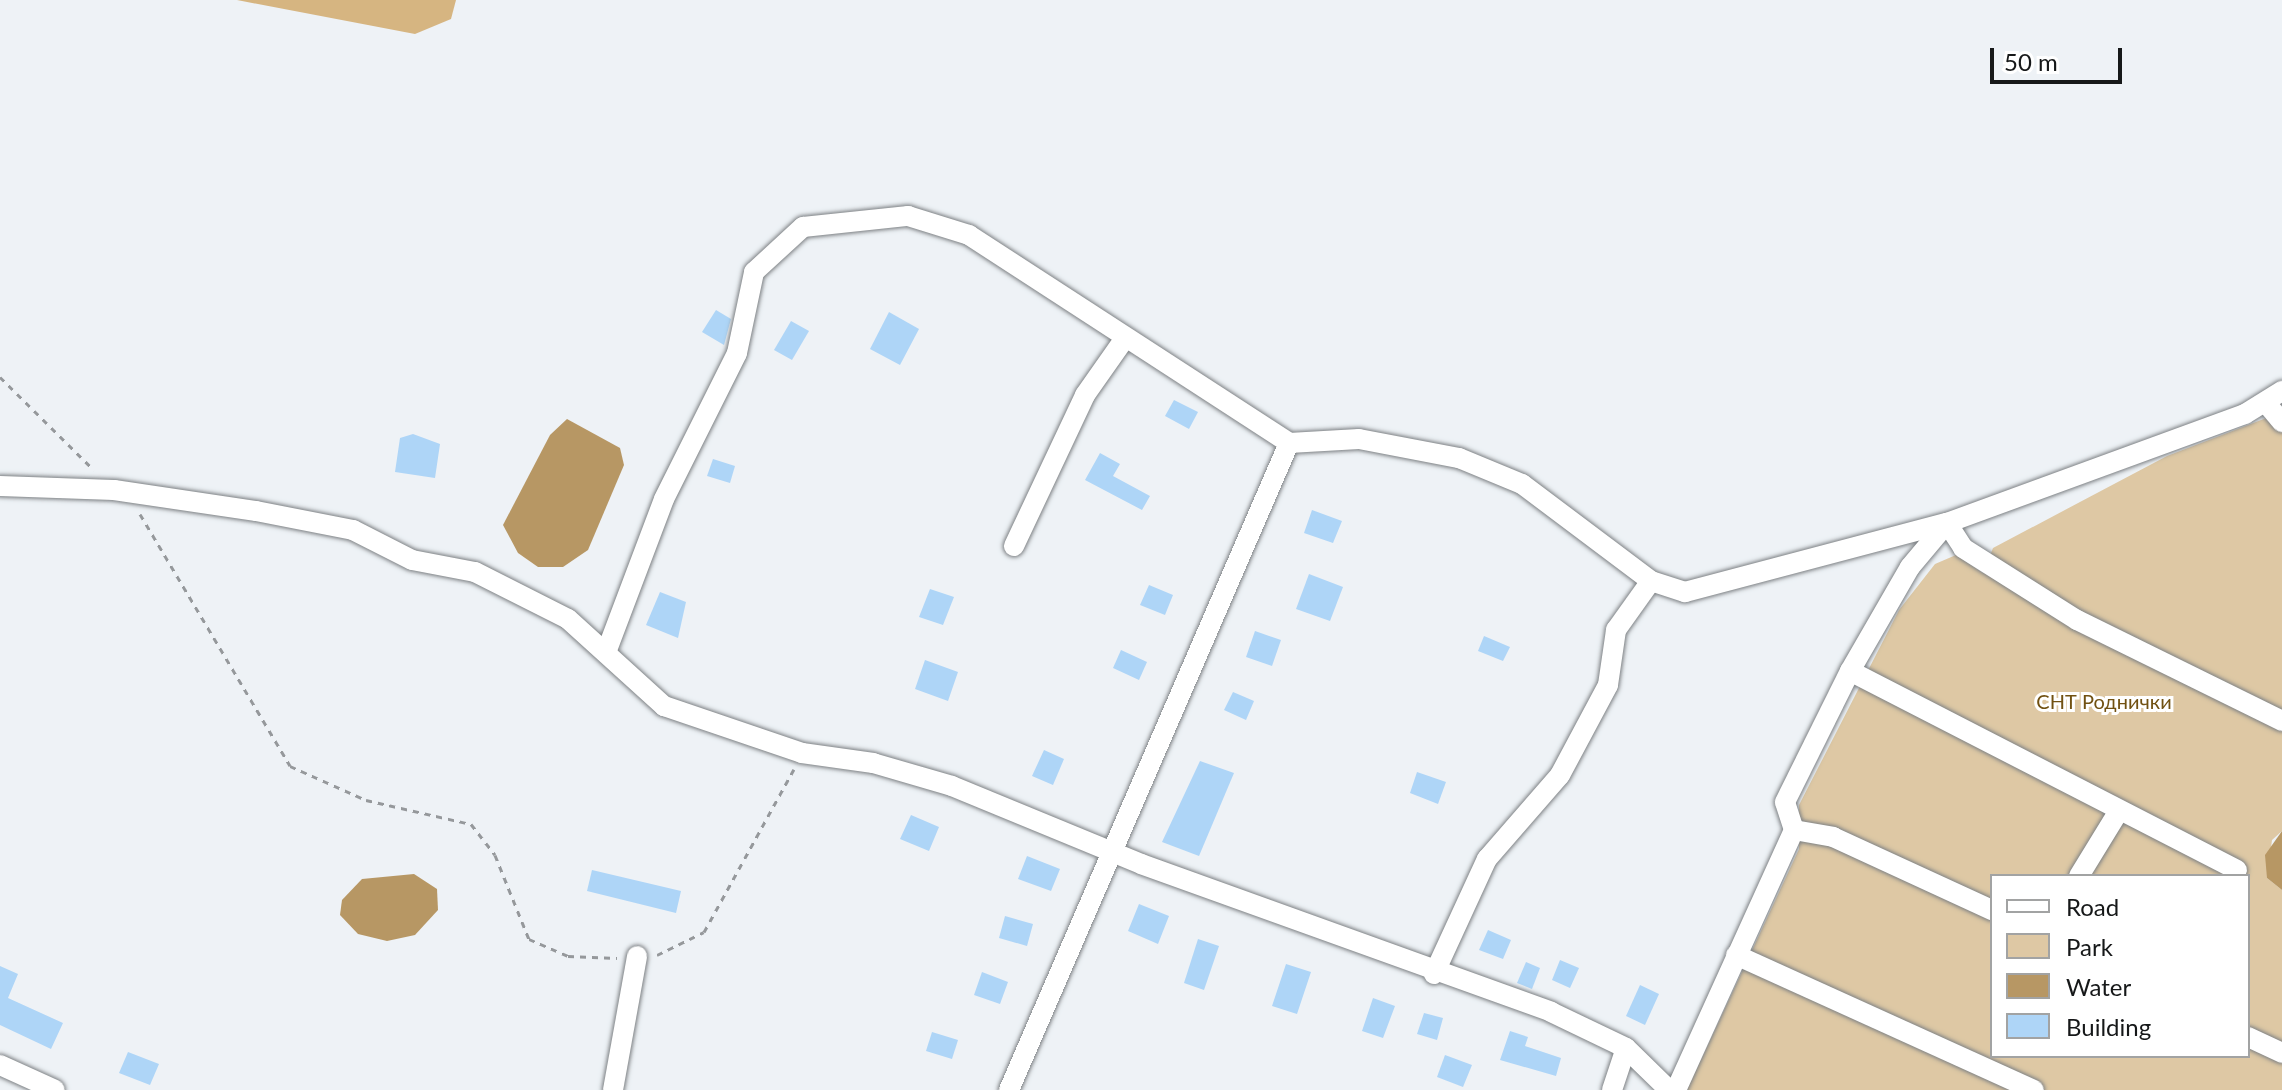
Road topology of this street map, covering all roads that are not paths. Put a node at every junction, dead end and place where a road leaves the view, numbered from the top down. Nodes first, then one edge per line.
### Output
1 (1125, 338) junction
2 (2277, 401) edge
3 (2282, 422) edge
4 (1289, 443) junction
5 (0, 486) edge
6 (1947, 523) junction
7 (1014, 546) dead end
8 (1651, 581) junction
9 (607, 650) junction
10 (1850, 671) junction
11 (2282, 721) edge
12 (2117, 814) junction
13 (1794, 830) junction
14 (1112, 851) junction
15 (2237, 870) dead end
16 (2080, 874) edge
17 (1990, 909) edge
18 (1736, 955) junction
19 (637, 956) road end
20 (1434, 974) junction
21 (2250, 1038) edge
22 (1626, 1048) junction
23 (2282, 1053) edge
24 (0, 1065) edge
25 (55, 1090) edge
26 (613, 1090) edge
27 (1009, 1090) edge
28 (1612, 1090) edge
29 (1669, 1090) edge
30 (1676, 1090) edge
31 (2034, 1090) edge

1 - 4 street
1 - 7 street
1 - 9 street
2 - 3 street
2 - 6 street
4 - 8 street
4 - 14 street
5 - 9 street
6 - 8 street
6 - 10 street
6 - 11 street
8 - 20 street
9 - 14 street
10 - 12 street
10 - 13 street
12 - 15 street
12 - 16 street
13 - 17 street
13 - 18 street
14 - 20 street
14 - 27 street
18 - 30 street
18 - 31 street
19 - 26 street
20 - 22 street
21 - 23 street
22 - 28 street
22 - 29 street
24 - 25 street

